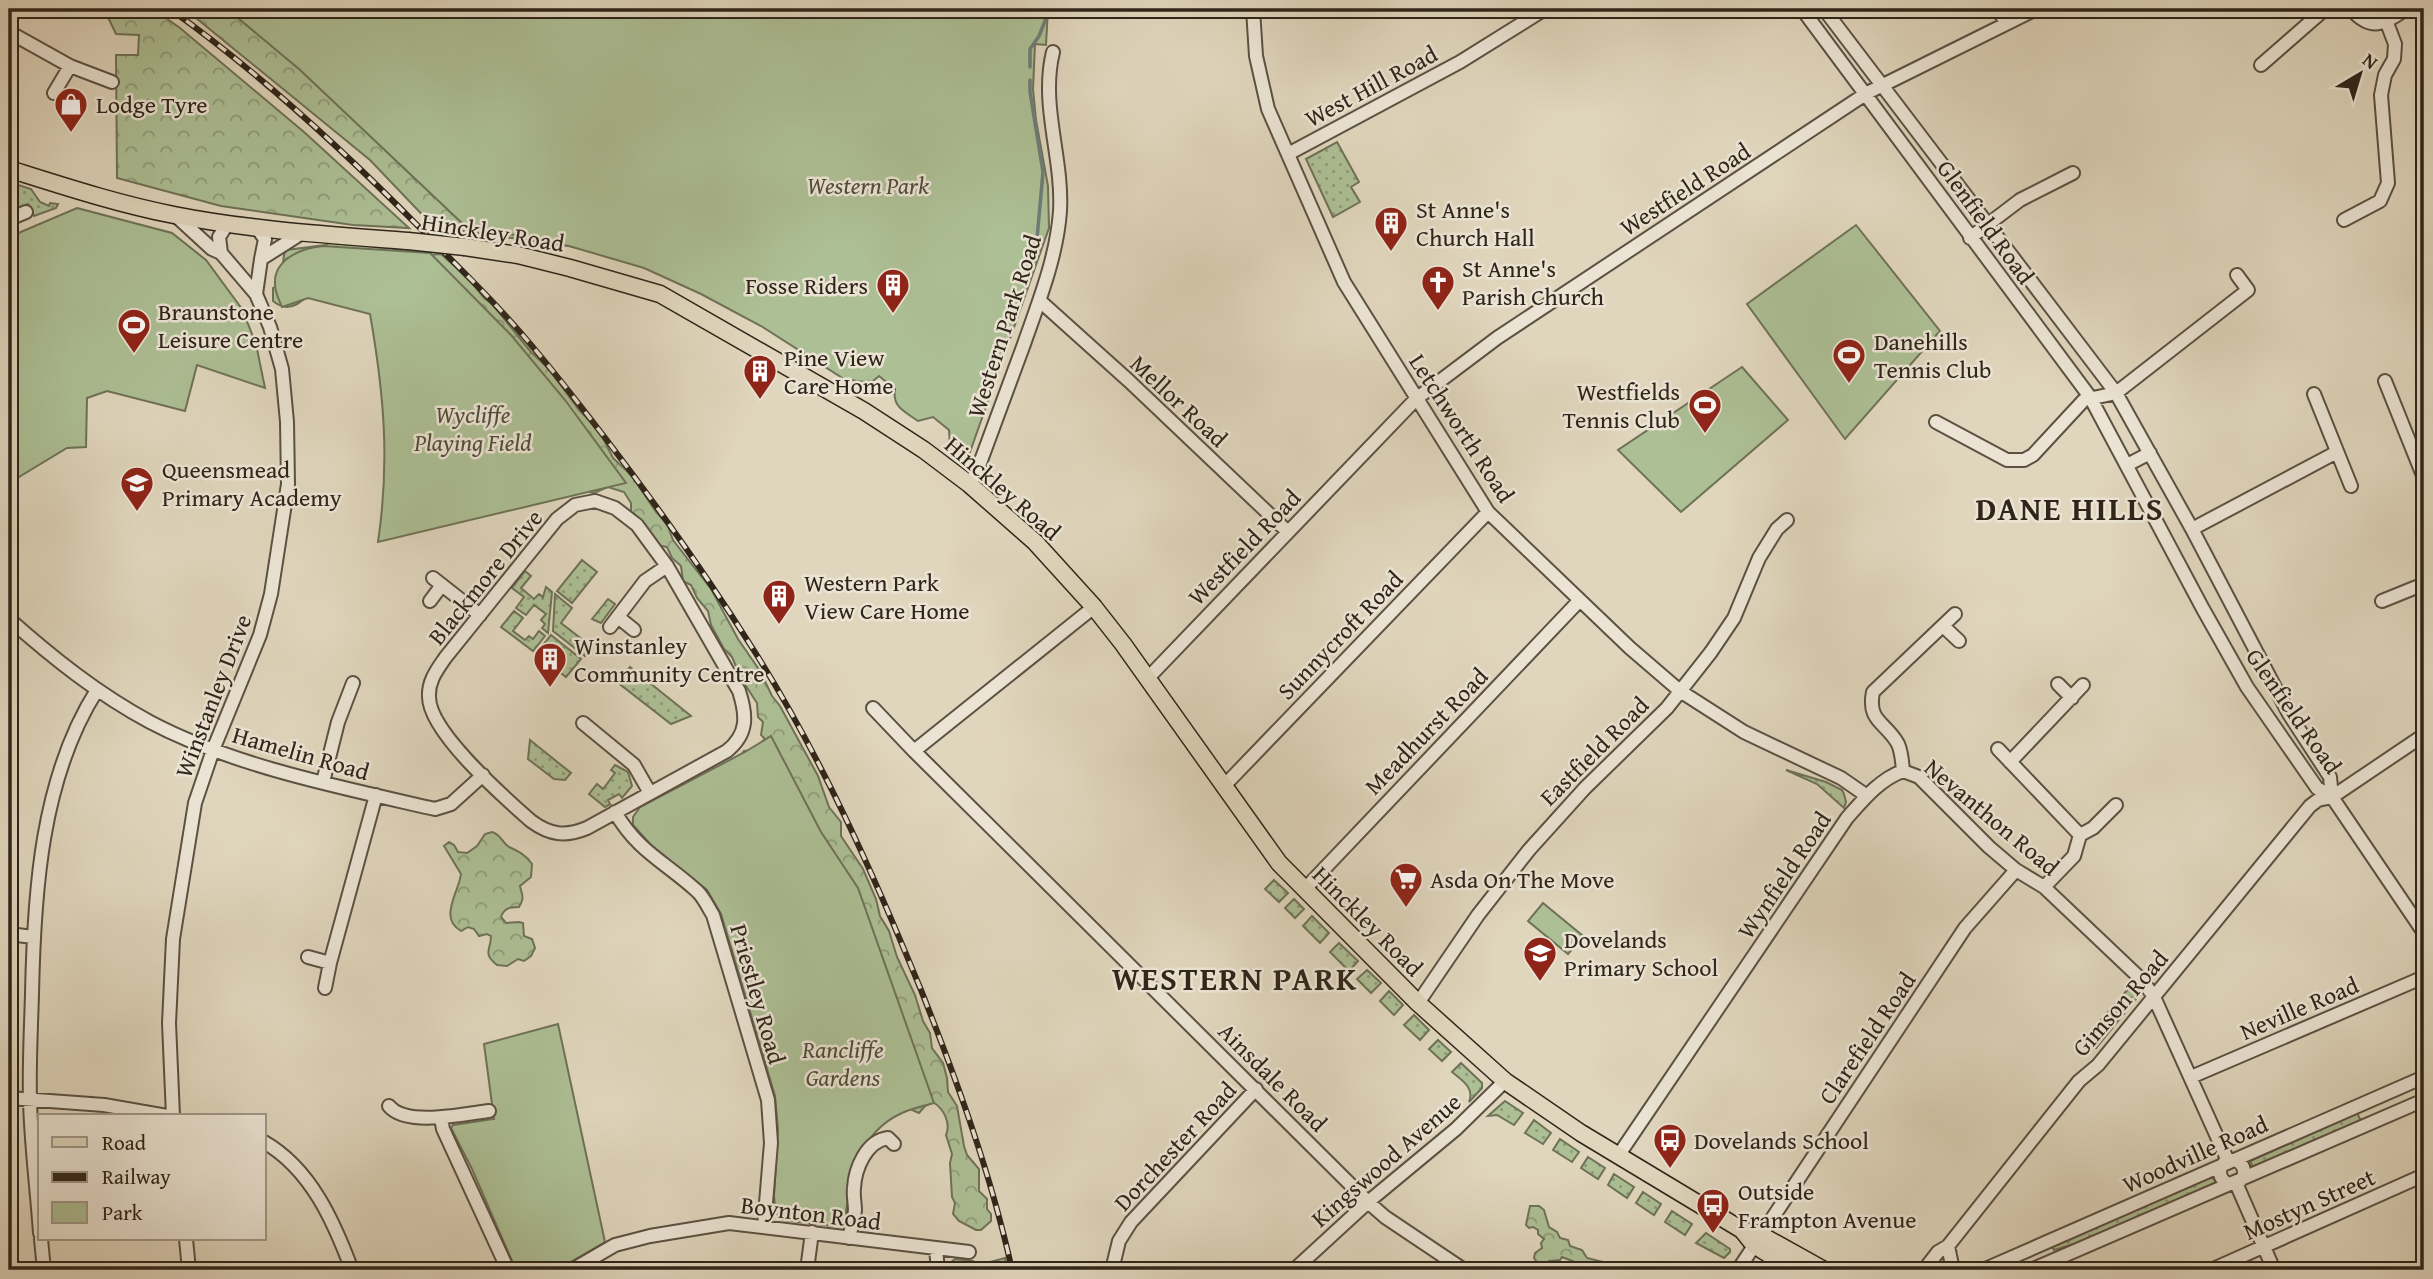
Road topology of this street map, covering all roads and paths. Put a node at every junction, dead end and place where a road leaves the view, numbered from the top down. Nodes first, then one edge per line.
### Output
1 (1253, 9) edge
2 (1802, 9) edge
3 (1824, 9) edge
4 (1997, 9) edge
5 (2036, 9) edge
6 (2325, 9) edge
7 (2351, 9) edge
8 (2406, 9) edge
9 (1541, 10) edge
10 (2006, 22) junction
11 (2386, 23) junction
12 (9, 32) edge
13 (1053, 52) dead end
14 (2261, 65) dead end
15 (70, 66) junction
16 (112, 82) dead end
17 (1882, 86) junction
18 (54, 93) dead end
19 (1867, 93) junction
20 (1288, 154) junction
21 (9, 169) edge
22 (2073, 173) dead end
23 (26, 212) dead end
24 (175, 215) junction
25 (9, 219) edge
26 (2344, 220) dead end
27 (228, 223) junction
28 (1988, 223) junction
29 (256, 227) junction
30 (302, 233) junction
31 (1970, 237) junction
32 (221, 253) junction
33 (261, 259) junction
34 (2236, 275) dead end
35 (256, 294) junction
36 (1040, 301) junction
37 (2385, 381) dead end
38 (2116, 393) junction
39 (2314, 394) dead end
40 (2090, 397) junction
41 (1416, 399) junction
42 (1936, 422) dead end
43 (2337, 452) junction
44 (2150, 453) junction
45 (2127, 465) junction
46 (2424, 478) edge
47 (969, 484) junction
48 (2350, 486) dead end
49 (1488, 512) junction
50 (1787, 520) dead end
51 (2192, 529) junction
52 (1288, 532) junction
53 (667, 566) junction
54 (2424, 584) edge
55 (2226, 598) junction
56 (430, 601) dead end
57 (1579, 601) junction
58 (2382, 601) dead end
59 (1094, 607) junction
60 (2203, 609) junction
61 (1955, 614) dead end
62 (480, 615) junction
63 (9, 619) edge
64 (1943, 626) junction
65 (634, 630) dead end
66 (1959, 641) dead end
67 (1147, 678) junction
68 (353, 683) dead end
69 (2058, 684) dead end
70 (2083, 685) dead end
71 (97, 691) junction
72 (1680, 691) junction
73 (2072, 698) junction
74 (873, 708) dead end
75 (583, 723) dead end
76 (2424, 735) edge
77 (1998, 749) dead end
78 (214, 750) junction
79 (914, 751) junction
80 (2010, 762) junction
81 (1903, 771) junction
82 (483, 775) junction
83 (323, 782) junction
84 (1223, 787) junction
85 (650, 793) junction
86 (376, 795) junction
87 (1867, 796) junction
88 (2332, 797) junction
89 (2108, 807) dead end
90 (615, 812) junction
91 (2080, 835) junction
92 (2016, 870) junction
93 (2044, 887) junction
94 (1304, 890) junction
95 (2424, 933) edge
96 (9, 934) edge
97 (33, 937) junction
98 (308, 957) dead end
99 (330, 964) junction
100 (2424, 977) edge
101 (325, 988) dead end
102 (2154, 997) junction
103 (1418, 1003) junction
104 (2191, 1077) junction
105 (2424, 1077) edge
106 (1505, 1081) junction
107 (1255, 1089) junction
108 (9, 1098) edge
109 (2424, 1100) edge
110 (30, 1101) junction
111 (2363, 1103) junction
112 (389, 1106) dead end
113 (489, 1111) dead end
114 (156, 1114) edge
115 (173, 1114) edge
116 (441, 1118) junction
117 (2371, 1124) junction
118 (891, 1136) dead end
119 (266, 1144) edge
120 (1618, 1156) junction
121 (2228, 1161) junction
122 (2424, 1175) edge
123 (2236, 1184) junction
124 (1368, 1202) junction
125 (38, 1207) edge
126 (764, 1227) junction
127 (812, 1232) junction
128 (849, 1238) junction
129 (41, 1240) edge
130 (186, 1240) edge
131 (1758, 1240) junction
132 (1948, 1246) junction
133 (2263, 1248) junction
134 (936, 1250) junction
135 (969, 1252) dead end
136 (44, 1270) edge
137 (190, 1270) edge
138 (352, 1270) edge
139 (508, 1270) edge
140 (572, 1270) edge
141 (807, 1270) edge
142 (938, 1270) edge
143 (1112, 1270) edge
144 (1294, 1270) edge
145 (1464, 1270) edge
146 (1738, 1270) edge
147 (1794, 1270) edge
148 (1824, 1270) edge
149 (1924, 1270) edge
150 (1953, 1270) edge
151 (1983, 1270) edge
152 (2031, 1270) edge
153 (2211, 1270) edge
154 (2274, 1270) edge

1 - 20 street, Letchworth Road
2 - 19 street, Glenfield Road
3 - 17 street, Glenfield Road
4 - 10 street
5 - 10 street, Westfield Road
6 - 14 street
7 - 11 street
8 - 11 street
9 - 20 street, West Hill Road
10 - 17 street, Westfield Road
11 - 26 street
12 - 15 street
13 - 36 street, Western Park Road
15 - 16 street
15 - 18 street
17 - 19 street, Westfield Road
17 - 28 street, Glenfield Road
19 - 31 street, Glenfield Road
19 - 41 street, Westfield Road
20 - 41 street, Letchworth Road
21 - 24 main road, Hinckley Road
22 - 28 street
23 - 25 street
24 - 27 main road, Hinckley Road
24 - 32 street, Winstanley Drive
27 - 29 main road, Hinckley Road
27 - 32 street
28 - 31 street
28 - 38 street, Glenfield Road
29 - 30 main road, Hinckley Road
29 - 33 street
30 - 33 street
30 - 47 main road, Hinckley Road, bridge
31 - 40 street, Glenfield Road
32 - 35 street, Winstanley Drive
33 - 35 street
34 - 38 street
35 - 78 street, Winstanley Drive
36 - 47 street, Western Park Road
36 - 52 street, Mellor Road
37 - 46 street
38 - 40 street
38 - 44 street, Glenfield Road
39 - 43 street
40 - 42 street
40 - 45 street, Glenfield Road
41 - 49 street, Letchworth Road
41 - 52 street, Westfield Road
43 - 48 street
43 - 51 street
44 - 45 street
44 - 51 street, Glenfield Road
45 - 60 street, Glenfield Road
47 - 59 main road, Hinckley Road
49 - 57 street, Letchworth Road
49 - 84 street, Sunnycroft Road
50 - 72 street, Eastfield Road
51 - 55 street, Glenfield Road
52 - 67 street, Westfield Road
53 - 62 street, Blackmore Drive
53 - 65 street
53 - 85 street, Blackmore Drive
54 - 58 street
55 - 60 street
55 - 88 street, Glenfield Road
56 - 62 street
57 - 72 street, Letchworth Road
57 - 94 street, Meadhurst Road
59 - 67 main road, Hinckley Road
59 - 79 street
60 - 88 street, Glenfield Road
61 - 64 street, Nevanthon Road
62 - 82 street, Blackmore Drive
63 - 71 street, Hamelin Road
64 - 66 street
64 - 81 street, Nevanthon Road
67 - 84 main road, Hinckley Road
68 - 83 street
69 - 73 street
70 - 73 street
71 - 78 street, Hamelin Road
71 - 97 street
72 - 87 street, Letchworth Road
72 - 103 street, Eastfield Road
73 - 80 street
74 - 79 street, Ainsdale Road
75 - 85 street
76 - 88 street, Gimson Road
77 - 80 street
78 - 83 street, Hamelin Road
78 - 115 street, Winstanley Drive
79 - 107 street, Ainsdale Road
80 - 91 street
81 - 87 street, Wynfield Road
81 - 92 street, Nevanthon Road
82 - 86 street, Hamelin Road
82 - 90 street, Blackmore Drive
83 - 86 street, Hamelin Road
84 - 94 main road, Hinckley Road
85 - 90 street, Blackmore Drive
86 - 99 street
87 - 120 street, Wynfield Road
88 - 95 street, Glenfield Road
88 - 102 street, Gimson Road
89 - 91 street
90 - 126 street, Priestley Road
91 - 93 street
92 - 93 street, Nevanthon Road
92 - 131 street, Clarefield Road
93 - 102 street, Nevanthon Road
94 - 103 main road, Hinckley Road
96 - 97 street
97 - 110 street
98 - 99 street
99 - 101 street
100 - 104 street, Neville Road
102 - 104 street, Nevanthon Road
102 - 132 street, Gimson Road
103 - 106 main road, Hinckley Road
104 - 121 street, Nevanthon Road
105 - 111 street, Woodville Road
106 - 120 main road, Hinckley Road
106 - 124 street, Kingswood Avenue
107 - 124 street, Ainsdale Road
107 - 143 street, Dorchester Road
108 - 110 street
109 - 117 street, Woodville Road
110 - 114 street
110 - 125 street
111 - 117 street
111 - 121 street, Woodville Road
112 - 116 street
113 - 116 street
116 - 139 street
117 - 123 street, Woodville Road
118 - 128 street
119 - 138 street
120 - 131 main road, Hinckley Road
121 - 123 street, Nevanthon Road
121 - 151 street, Woodville Road
122 - 133 street, Mostyn Street
123 - 133 street
123 - 152 street, Woodville Road
124 - 144 street, Kingswood Avenue
124 - 145 street, Ainsdale Road
126 - 127 street, Boynton Road
126 - 140 street, Boynton Road
127 - 128 street, Boynton Road
127 - 141 street
128 - 134 street, Boynton Road
129 - 136 street
130 - 137 street
131 - 146 street, Clarefield Road
131 - 147 main road, Hinckley Road
131 - 148 main road, Hinckley Road
132 - 149 street, Gimson Road
132 - 150 street
133 - 153 street, Mostyn Street
133 - 154 street
134 - 135 street, Boynton Road
134 - 142 street

